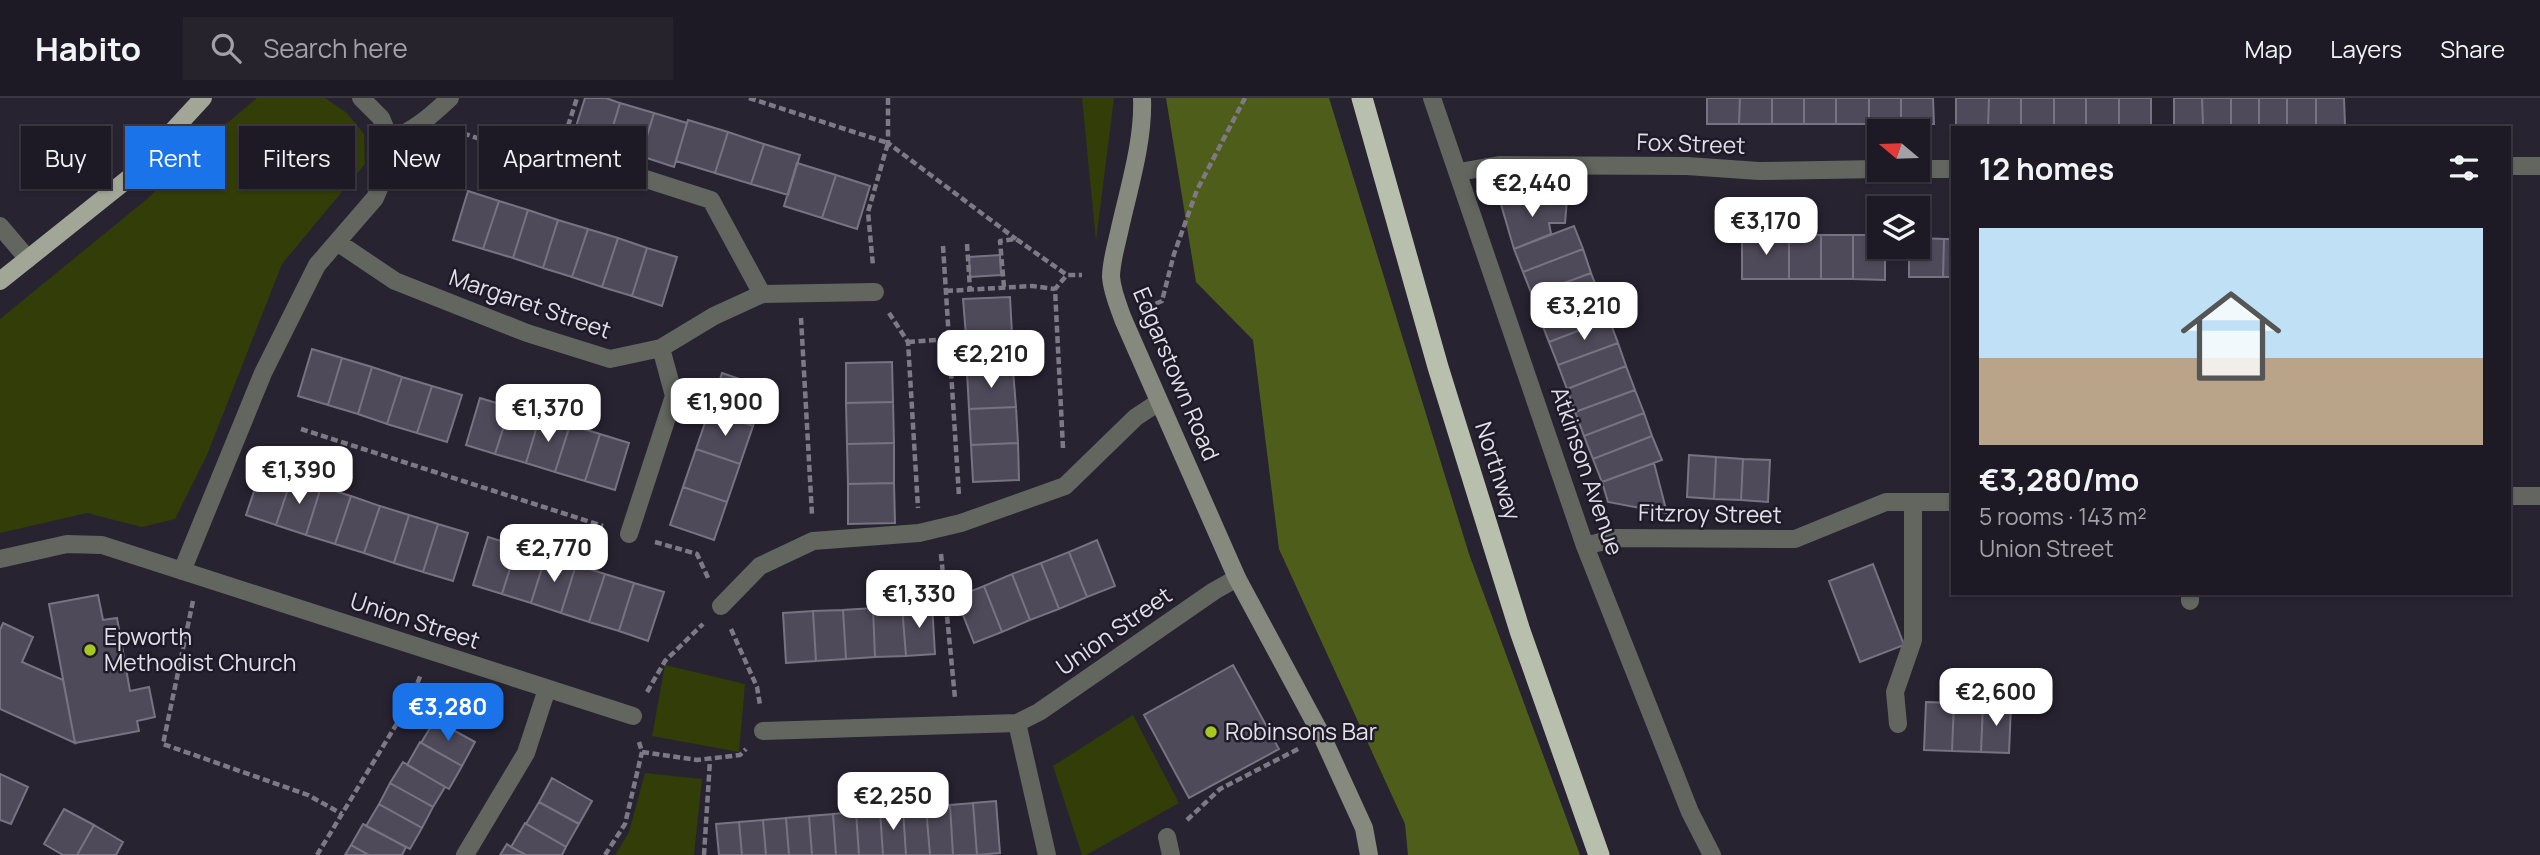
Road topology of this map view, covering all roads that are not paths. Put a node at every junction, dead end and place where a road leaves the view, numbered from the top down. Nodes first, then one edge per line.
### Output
1 (203, 98) edge
2 (361, 98) edge
3 (450, 98) edge
4 (1142, 98) edge
5 (1362, 98) edge
6 (1432, 98) edge
7 (384, 126) edge
8 (418, 126) edge
9 (2511, 166) edge
10 (2540, 166) edge
11 (1867, 169) edge
12 (1930, 169) edge
13 (1951, 169) edge
14 (1459, 172) junction
15 (646, 179) edge
16 (379, 189) edge
17 (0, 226) edge
18 (337, 242) junction
19 (28, 259) junction
20 (0, 281) edge
21 (876, 292) road end
22 (762, 294) junction
23 (661, 348) junction
24 (1159, 402) junction
25 (2511, 496) edge
26 (2540, 496) edge
27 (1913, 502) junction
28 (1951, 502) edge
29 (629, 534) road end
30 (1585, 545) junction
31 (0, 559) edge
32 (190, 574) junction
33 (1237, 578) junction
34 (721, 606) road end
35 (547, 689) junction
36 (633, 716) road end
37 (1017, 723) junction
38 (1898, 724) dead end
39 (763, 731) road end
40 (466, 855) edge
41 (1047, 855) edge
42 (1369, 855) edge
43 (1599, 855) edge
44 (1712, 855) edge

1 - 19 main road
2 - 7 street
3 - 8 street
4 - 24 main road, Edgarstown Road
5 - 43 highway, Northway
6 - 14 street, Atkinson Avenue
9 - 10 street
11 - 14 street, Fox Street
12 - 13 street
14 - 30 street, Atkinson Avenue
15 - 22 street
16 - 18 street
17 - 19 street
18 - 23 street, Margaret Street
18 - 32 street
19 - 20 main road
21 - 22 street, Margaret Street
22 - 23 street, Margaret Street
23 - 29 street
24 - 33 main road, Edgarstown Road
24 - 34 street
25 - 26 street
27 - 28 street, Fitzroy Street
27 - 30 street, Fitzroy Street
27 - 38 street
30 - 44 street, Atkinson Avenue
31 - 32 street, Union Street
32 - 35 street, Union Street
33 - 37 street, Union Street
33 - 42 main road, Edgarstown Road
35 - 36 street, Union Street
35 - 40 street
37 - 39 street, Union Street
37 - 41 street

